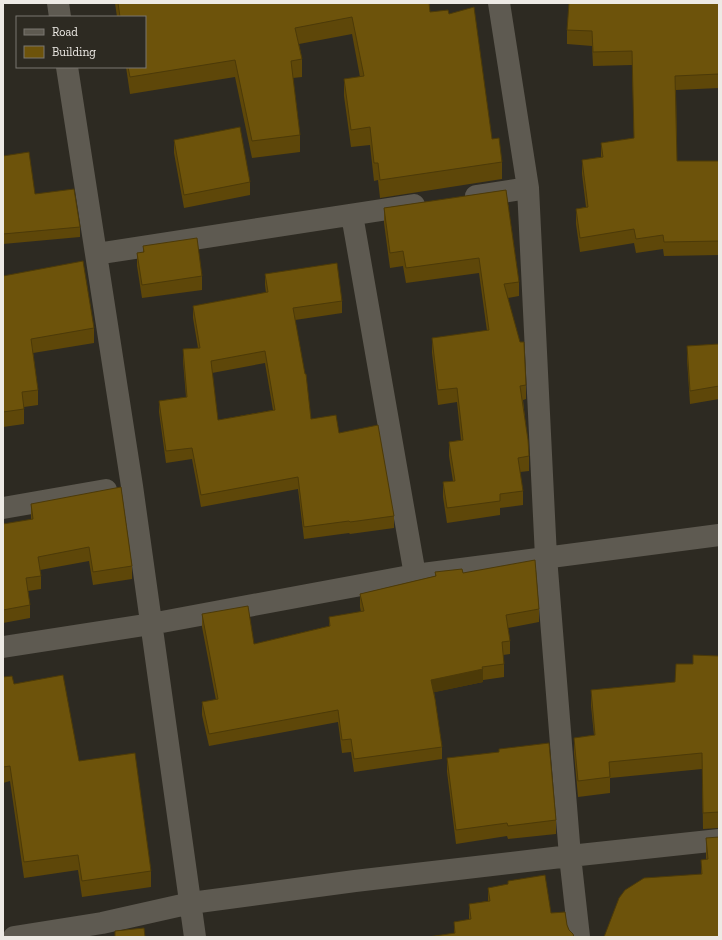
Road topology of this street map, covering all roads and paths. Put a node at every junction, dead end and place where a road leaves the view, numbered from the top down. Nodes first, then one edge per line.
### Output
1 (58, 3) edge
2 (499, 3) edge
3 (60, 16) edge
4 (67, 68) edge
5 (528, 188) junction
6 (459, 198) edge
7 (436, 202) edge
8 (352, 215) junction
9 (96, 254) junction
10 (132, 486) junction
11 (3, 508) edge
12 (719, 535) edge
13 (546, 557) junction
14 (415, 575) junction
15 (151, 624) junction
16 (3, 647) edge
17 (719, 840) edge
18 (570, 856) junction
19 (191, 904) junction
20 (14, 937) edge
21 (195, 937) edge
22 (579, 937) edge

1 - 3 street
2 - 5 street
4 - 9 street
5 - 6 street
5 - 13 street
7 - 8 street
8 - 9 street
8 - 14 street
9 - 10 street
10 - 11 street
10 - 15 street
12 - 13 street
13 - 14 street
13 - 18 street
14 - 15 street
15 - 16 street
15 - 19 street
17 - 18 street
18 - 19 street
18 - 22 street
19 - 20 street
19 - 21 street

